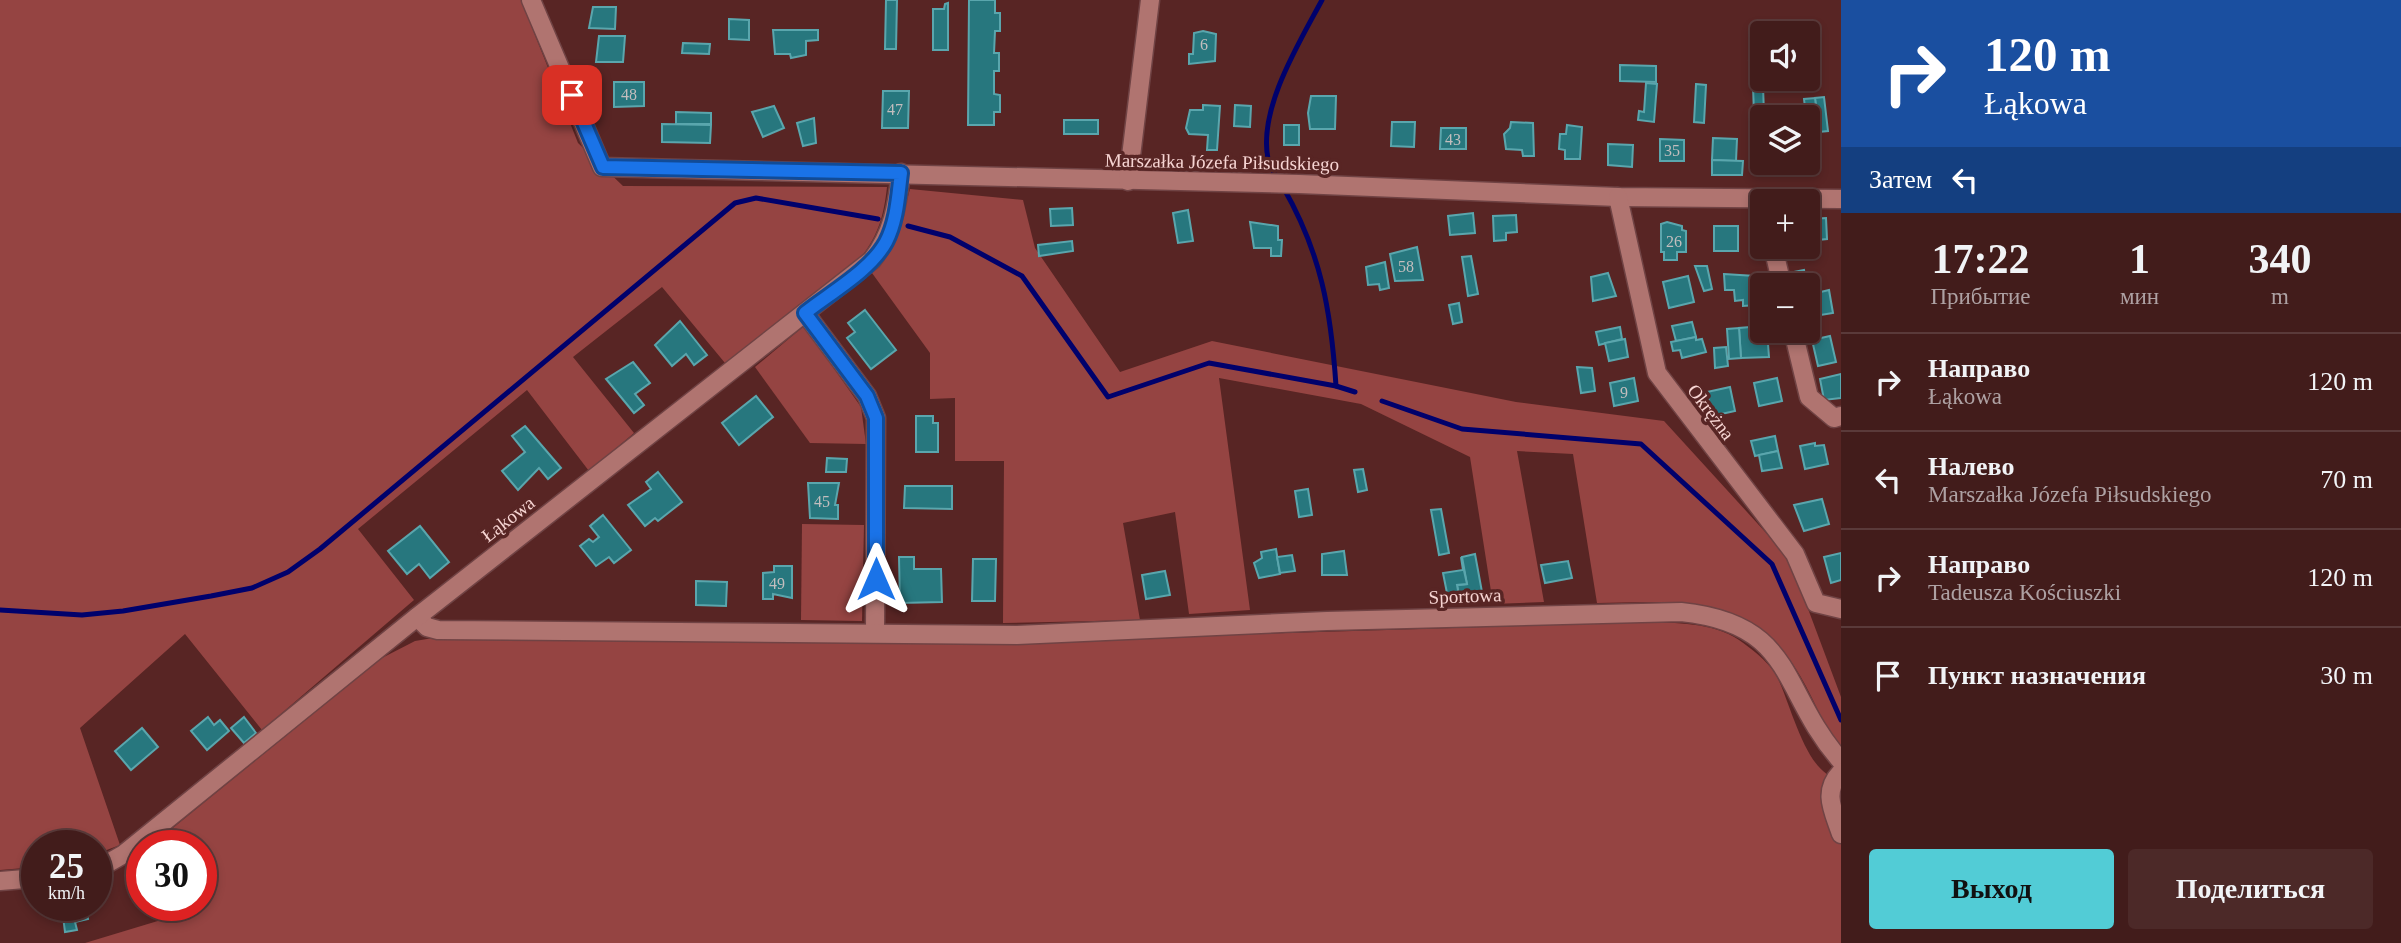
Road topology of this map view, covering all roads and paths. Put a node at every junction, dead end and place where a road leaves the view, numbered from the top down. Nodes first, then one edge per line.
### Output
1 (531, 0) edge
2 (1150, 0) edge
3 (901, 173) junction
4 (1128, 181) junction
5 (1618, 197) junction
6 (1750, 199) edge
7 (1820, 199) edge
8 (1841, 199) edge
9 (805, 313) junction
10 (1796, 343) edge
11 (1841, 416) edge
12 (1841, 609) edge
13 (417, 617) junction
14 (875, 634) junction
15 (1841, 761) edge
16 (1841, 772) edge
17 (1841, 834) edge
18 (112, 861) edge
19 (21, 879) edge
20 (0, 881) edge

1 - 3 street, Marszałka Józefa Piłsudskiego
2 - 4 street
3 - 4 street, Marszałka Józefa Piłsudskiego
3 - 9 street, Łąkowa
4 - 5 street, Marszałka Józefa Piłsudskiego
5 - 6 street, Marszałka Józefa Piłsudskiego
5 - 12 street, Okrężna
7 - 8 street, Marszałka Józefa Piłsudskiego
9 - 13 street, Łąkowa
9 - 14 street
10 - 11 street
13 - 14 street, Sportowa
13 - 18 street, Łąkowa
14 - 15 street, Sportowa
16 - 17 street
19 - 20 street

